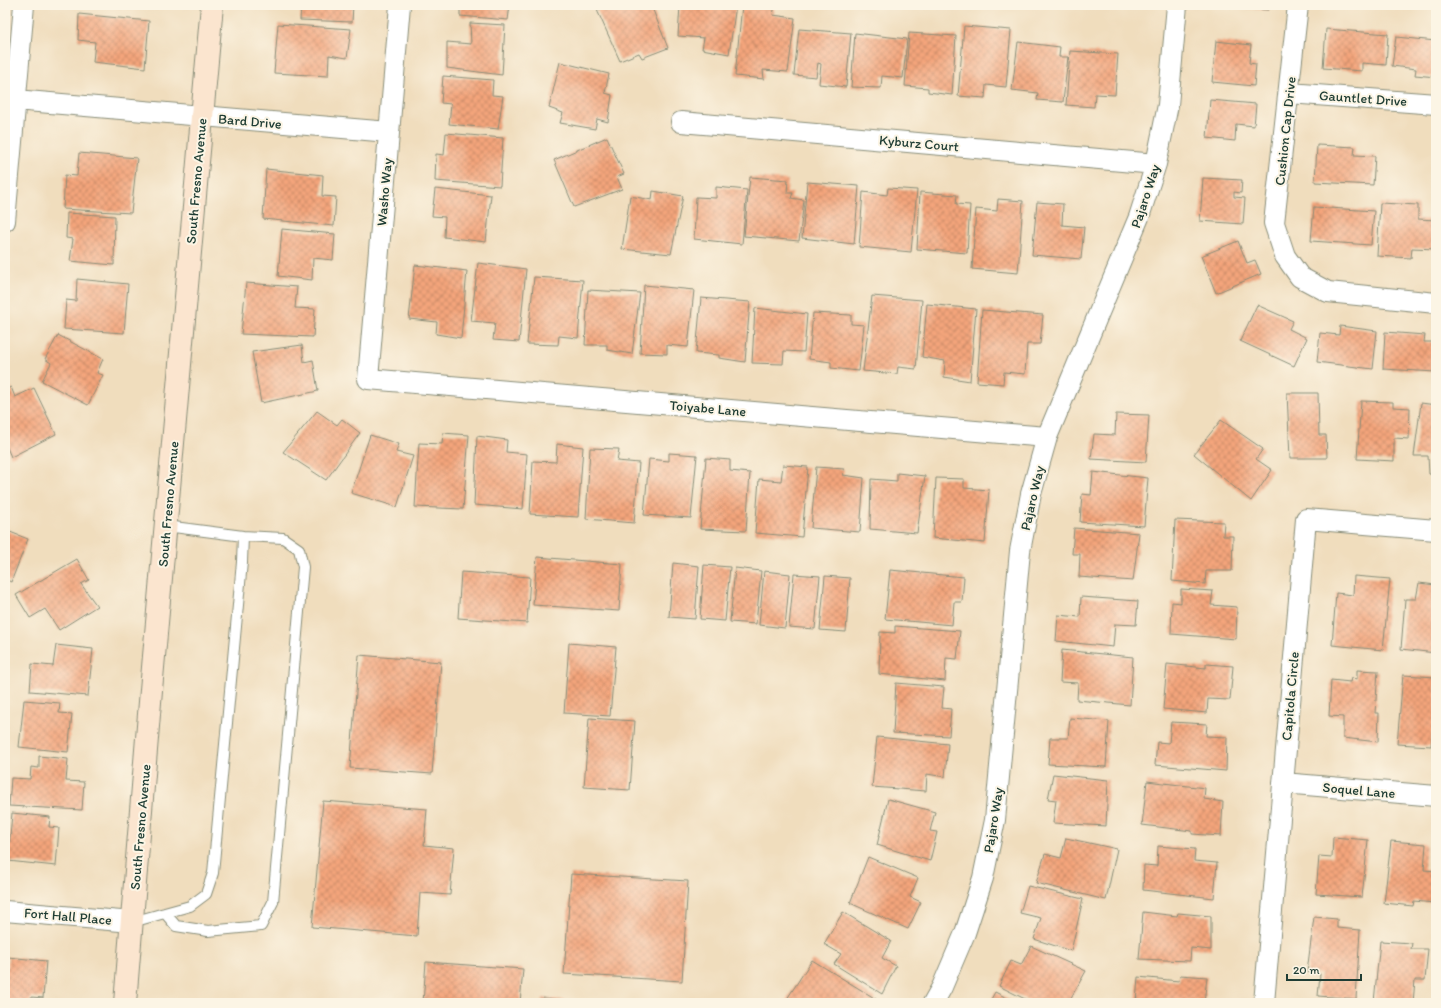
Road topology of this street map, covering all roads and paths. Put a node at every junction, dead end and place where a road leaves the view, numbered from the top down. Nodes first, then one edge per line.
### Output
1 (24, 5) edge
2 (212, 5) edge
3 (400, 5) edge
4 (1177, 5) edge
5 (1298, 5) edge
6 (1289, 93) junction
7 (15, 100) junction
8 (1436, 104) edge
9 (202, 116) junction
10 (681, 122) dead end
11 (390, 132) junction
12 (1156, 164) junction
13 (5, 221) edge
14 (1436, 304) edge
15 (368, 379) joint
16 (1047, 437) junction
17 (166, 526) junction
18 (1436, 530) edge
19 (243, 536) junction
20 (1283, 783) junction
21 (1436, 796) edge
22 (5, 911) edge
23 (165, 913) junction
24 (132, 922) junction
25 (125, 1003) edge
26 (933, 1003) edge
27 (1264, 1003) edge

1 - 7 street
2 - 9 street, South Fresno Avenue
3 - 11 street, Washo Way
4 - 12 street, Pajaro Way
5 - 6 street, Cushion Cap Drive
6 - 8 street, Gauntlet Drive
6 - 14 street, Cushion Cap Drive
7 - 9 street, Bard Drive
7 - 13 street
9 - 11 street, Bard Drive
9 - 17 street, South Fresno Avenue
10 - 12 street, Kyburz Court
11 - 15 street, Washo Way
12 - 16 street, Pajaro Way
15 - 16 street, Toiyabe Lane
16 - 26 street, Pajaro Way
17 - 19 lane
17 - 24 street, South Fresno Avenue
18 - 20 street, Capitola Circle
19 - 23 lane
19 - 23 lane
20 - 21 street, Soquel Lane
20 - 27 street, Capitola Circle
22 - 24 street, Fort Hall Place
23 - 24 lane
24 - 25 street, South Fresno Avenue

